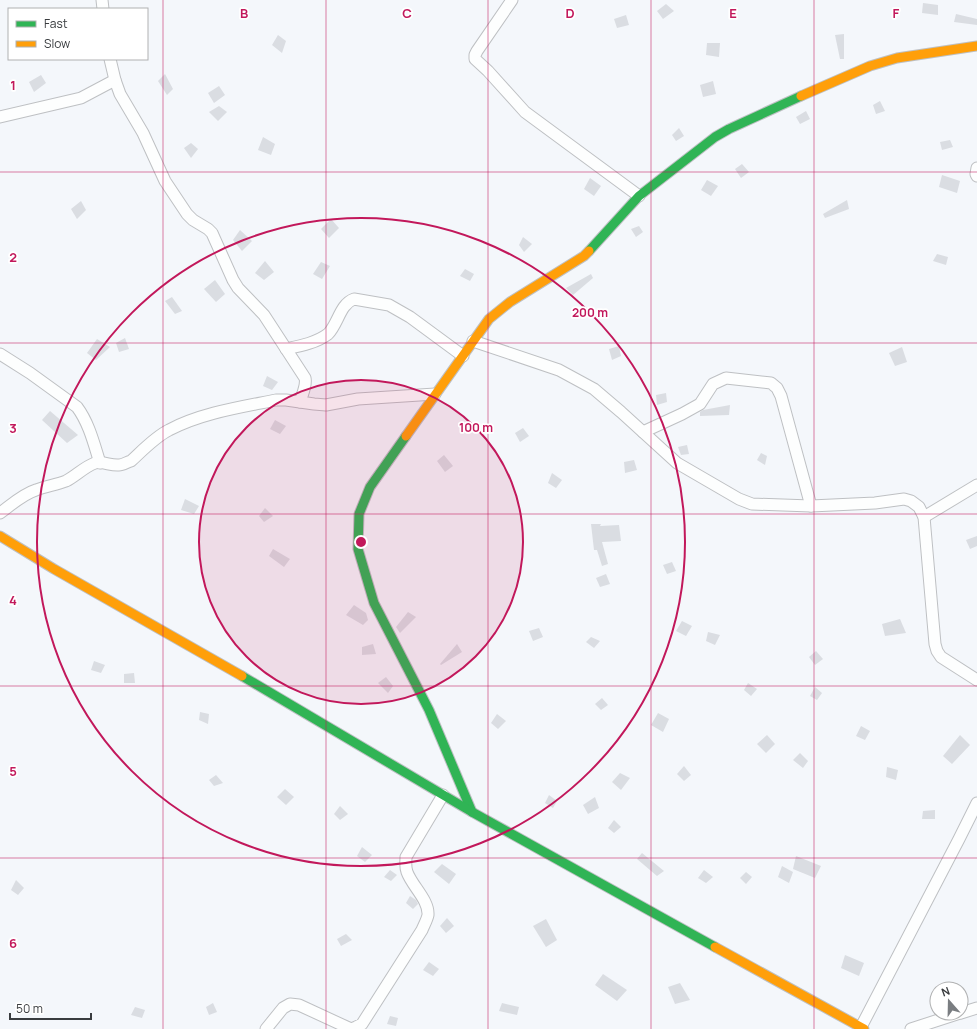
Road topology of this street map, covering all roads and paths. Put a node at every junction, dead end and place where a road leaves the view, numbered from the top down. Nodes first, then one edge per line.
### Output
1 (512, 0) edge
2 (977, 46) edge
3 (110, 60) edge
4 (115, 80) junction
5 (0, 117) edge
6 (977, 168) edge
7 (977, 176) edge
8 (639, 196) junction
9 (473, 341) junction
10 (286, 349) junction
11 (0, 354) edge
12 (463, 356) junction
13 (435, 394) junction
14 (300, 402) junction
15 (643, 432) junction
16 (100, 462) junction
17 (977, 485) edge
18 (810, 506) junction
19 (0, 513) edge
20 (924, 517) junction
21 (0, 536) edge
22 (977, 680) edge
23 (444, 795) junction
24 (977, 803) edge
25 (472, 812) junction
26 (936, 1021) edge
27 (863, 1028) edge
28 (266, 1029) edge
29 (911, 1029) edge

1 - 8 street
2 - 8 street
3 - 4 street
4 - 5 street
4 - 10 street
6 - 7 street
8 - 9 street
9 - 12 street
9 - 15 street
10 - 12 street
10 - 14 street
11 - 16 street
12 - 13 street
13 - 14 street
13 - 25 street
14 - 16 street
15 - 18 street
15 - 18 street
16 - 19 street
17 - 20 street
18 - 20 street
20 - 22 street
21 - 23 street
23 - 25 street
23 - 28 street
24 - 27 street
25 - 27 street
26 - 29 street

